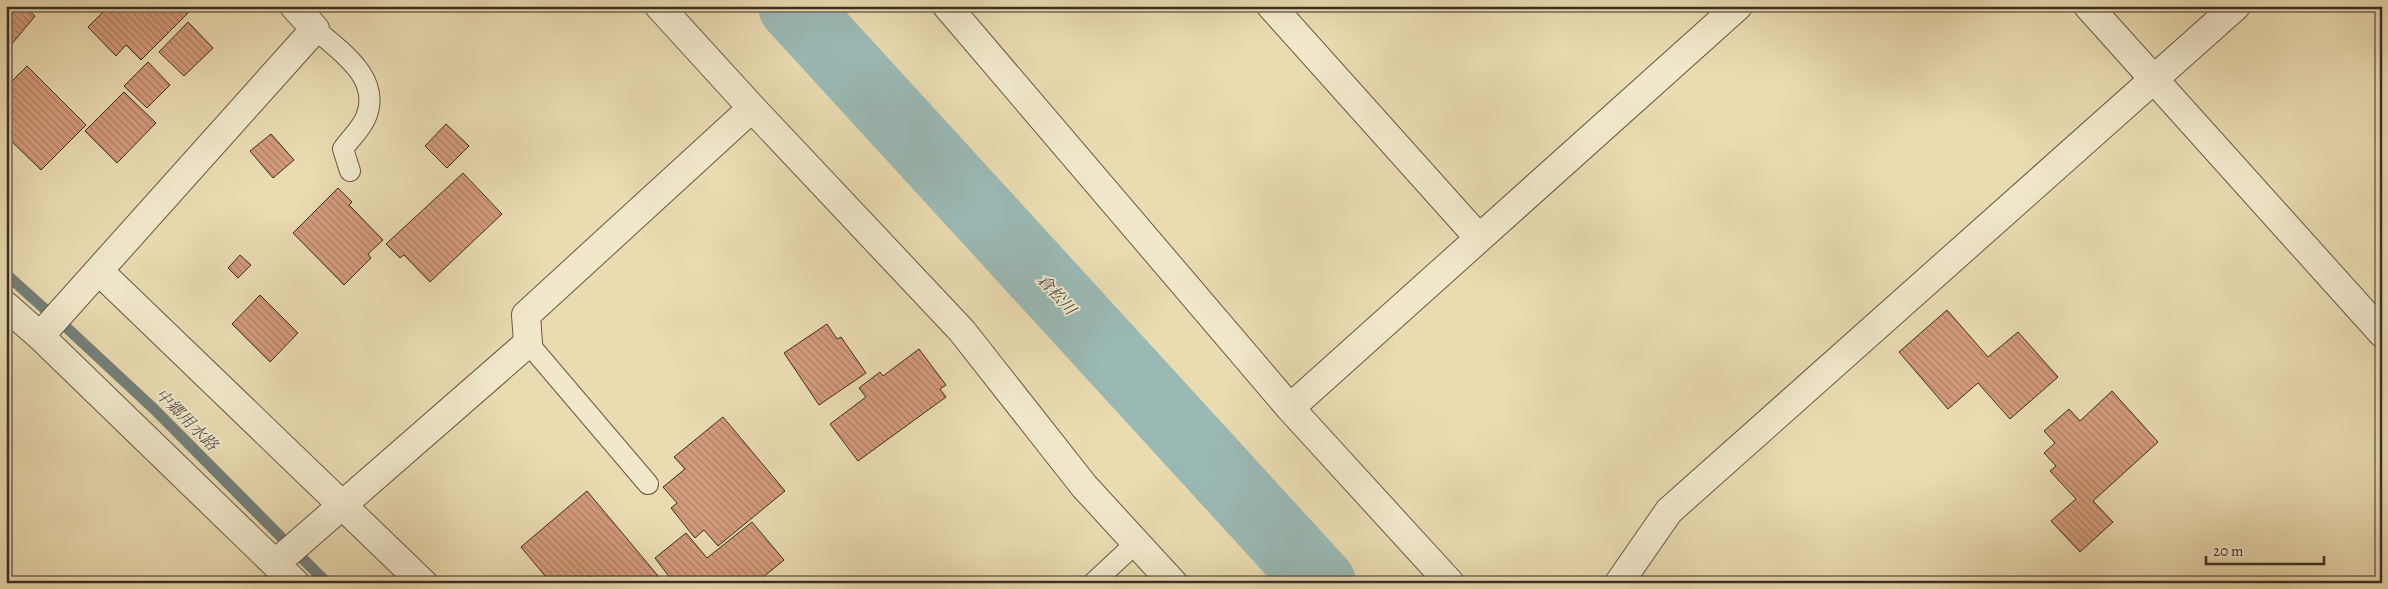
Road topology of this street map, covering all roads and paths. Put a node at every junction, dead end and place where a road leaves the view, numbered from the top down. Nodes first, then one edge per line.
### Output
1 (294, 6) edge
2 (659, 6) edge
3 (946, 6) edge
4 (1271, 6) edge
5 (1738, 6) edge
6 (2088, 6) edge
7 (2236, 6) edge
8 (315, 29) junction
9 (2155, 79) junction
10 (752, 108) junction
11 (350, 170) dead end
12 (1479, 238) junction
13 (99, 271) junction
14 (6, 306) edge
15 (2382, 333) edge
16 (40, 336) junction
17 (528, 343) junction
18 (1290, 408) junction
19 (648, 484) dead end
20 (343, 505) junction
21 (1136, 543) junction
22 (276, 563) junction
23 (295, 583) edge
24 (424, 583) edge
25 (1093, 583) edge
26 (1173, 583) edge
27 (1450, 583) edge
28 (1619, 583) edge

1 - 8 street
2 - 10 street
3 - 18 street
4 - 12 street
5 - 12 street
6 - 9 street
7 - 9 street
8 - 11 lane
8 - 13 street
9 - 15 street
9 - 28 street
10 - 17 street
10 - 21 street
12 - 18 street
13 - 16 street
13 - 20 street
14 - 16 street
16 - 22 street
17 - 19 lane
17 - 20 street
18 - 27 street
20 - 22 street
20 - 24 street
21 - 25 lane
21 - 26 street
22 - 23 street

